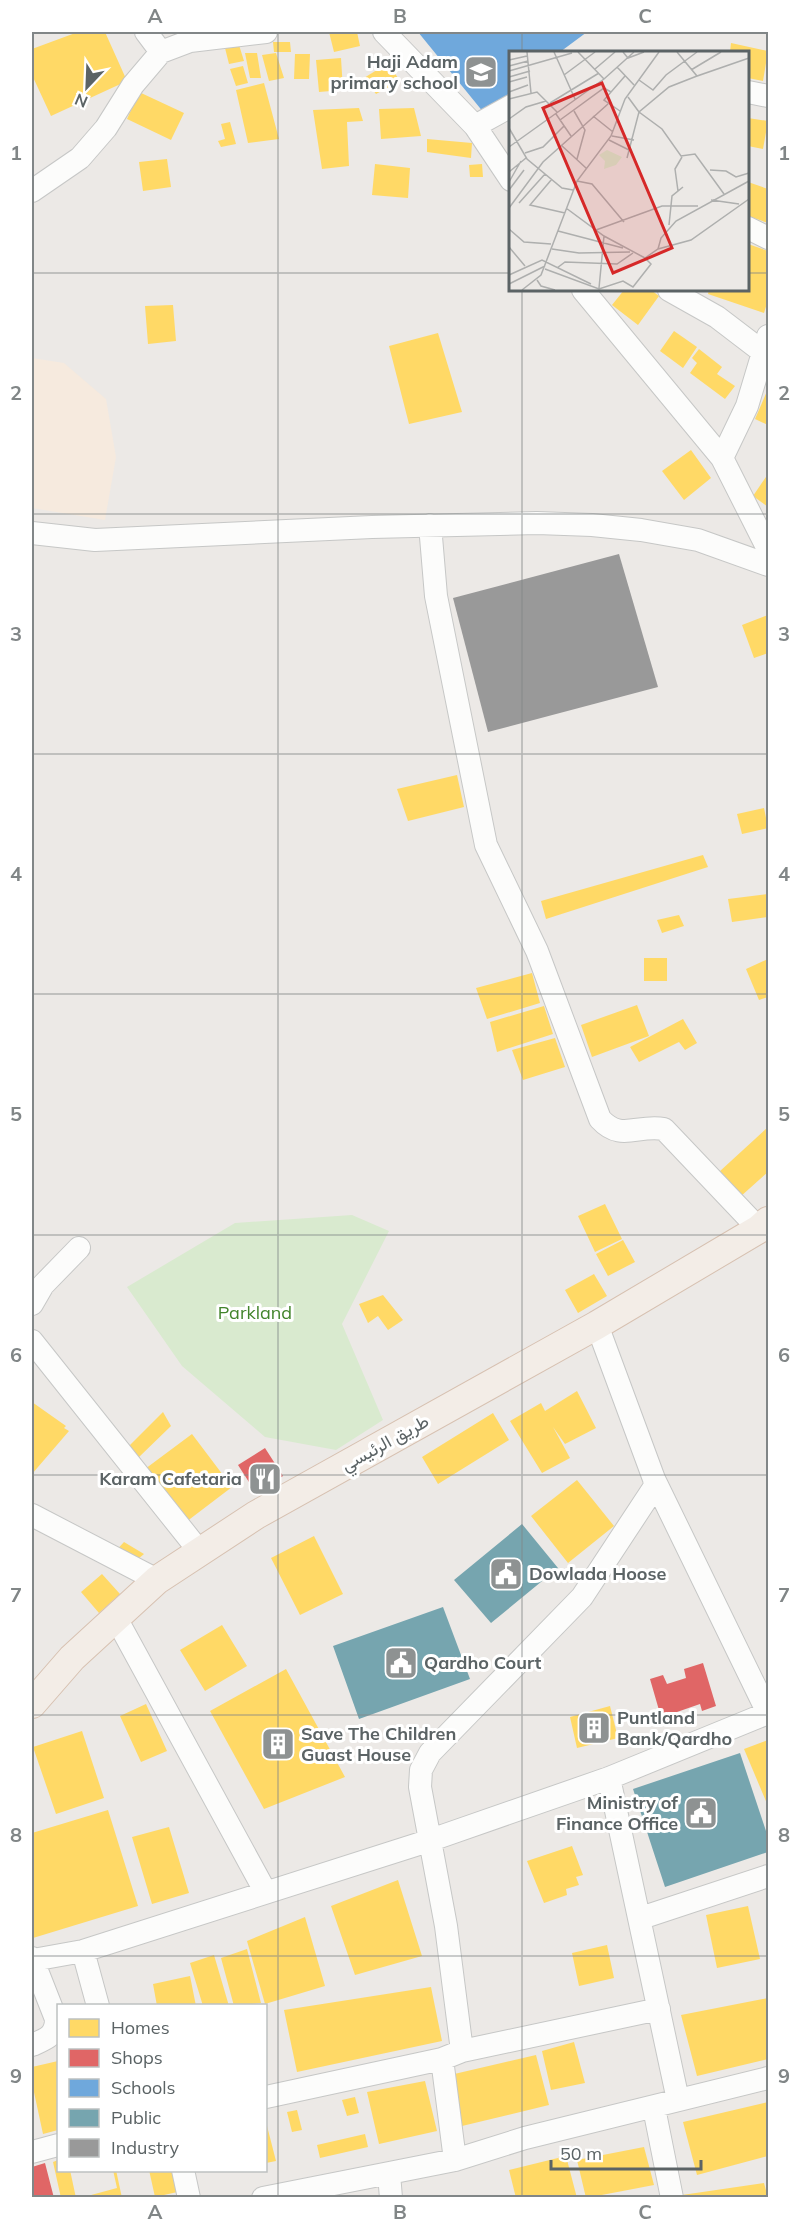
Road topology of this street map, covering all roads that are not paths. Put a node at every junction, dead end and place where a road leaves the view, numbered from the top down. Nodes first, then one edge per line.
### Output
1 (146, 32) edge
2 (266, 32) edge
3 (384, 32) edge
4 (161, 52) junction
5 (749, 92) edge
6 (768, 96) edge
7 (509, 107) edge
8 (475, 126) junction
9 (501, 154) edge
10 (509, 177) edge
11 (32, 191) edge
12 (749, 229) edge
13 (768, 238) edge
14 (584, 291) edge
15 (671, 291) edge
16 (767, 348) edge
17 (722, 458) junction
18 (430, 525) junction
19 (32, 533) edge
20 (768, 549) edge
21 (768, 565) edge
22 (764, 1225) edge
23 (79, 1248) dead end
24 (32, 1304) edge
25 (597, 1326) junction
26 (32, 1341) edge
27 (654, 1479) junction
28 (32, 1515) edge
29 (200, 1552) junction
30 (157, 1580) junction
31 (116, 1618) junction
32 (32, 1704) edge
33 (768, 1713) edge
34 (609, 1778) junction
35 (428, 1840) junction
36 (768, 1875) edge
37 (265, 1891) junction
38 (641, 1918) junction
39 (83, 1951) junction
40 (32, 1959) edge
41 (97, 2004) edge
42 (659, 2009) junction
43 (32, 2045) edge
44 (452, 2055) junction
45 (768, 2078) edge
46 (267, 2097) edge
47 (678, 2100) junction
48 (654, 2108) junction
49 (57, 2145) edge
50 (32, 2152) edge
51 (455, 2160) junction
52 (183, 2172) edge
53 (389, 2174) junction
54 (189, 2198) edge
55 (263, 2198) edge
56 (391, 2198) edge
57 (672, 2198) edge

1 - 4 street
2 - 4 street
3 - 8 street
4 - 11 street
5 - 6 street
7 - 8 street
8 - 9 street
9 - 10 street
12 - 13 street
14 - 17 street
15 - 16 street
16 - 17 street
17 - 20 street
18 - 19 street
18 - 21 street
18 - 22 street
22 - 25 main road, طريق الرئيسي
23 - 24 street
25 - 27 street
25 - 29 main road, طريق الرئيسي
26 - 29 street
27 - 33 street
27 - 35 street
28 - 30 street
29 - 30 main road, طريق الرئيسي
30 - 31 main road, طريق الرئيسي
31 - 32 main road, طريق الرئيسي
31 - 37 street
33 - 34 street
34 - 35 street
34 - 38 street
35 - 37 street
35 - 44 street
36 - 38 street
37 - 39 street
38 - 42 street
39 - 40 street
39 - 41 street
40 - 43 street
42 - 44 street
42 - 47 street
44 - 46 street
44 - 51 street
45 - 47 street
47 - 48 street
48 - 51 street
48 - 57 street
49 - 50 street
51 - 53 street
52 - 54 street
53 - 55 street
53 - 56 street

